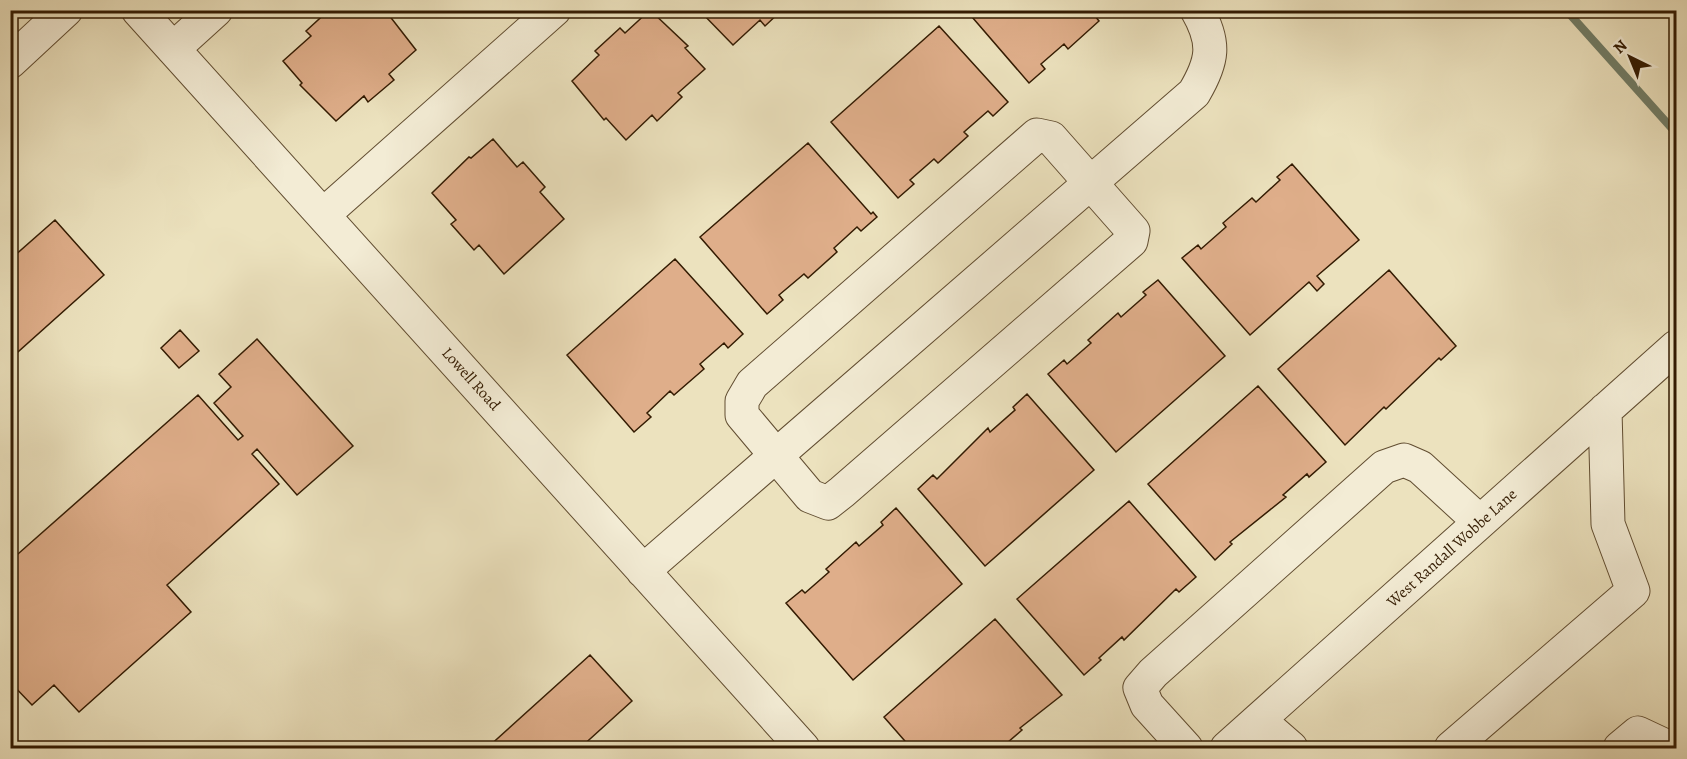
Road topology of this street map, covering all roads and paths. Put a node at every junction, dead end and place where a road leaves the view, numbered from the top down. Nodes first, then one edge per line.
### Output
1 (66, 10) edge
2 (138, 10) edge
3 (216, 10) edge
4 (554, 10) edge
5 (1197, 10) edge
6 (173, 49) junction
7 (10, 62) edge
8 (1091, 183) junction
9 (323, 215) junction
10 (1677, 346) edge
11 (1605, 410) junction
12 (777, 455) junction
13 (1480, 522) junction
14 (643, 571) junction
15 (1259, 720) junction
16 (803, 748) edge
17 (1186, 748) edge
18 (1227, 748) edge
19 (1292, 748) edge
20 (1450, 748) edge
21 (1620, 748) edge
22 (1670, 748) edge

1 - 7 street
2 - 6 street, Lowell Road
3 - 6 street
4 - 9 street
5 - 8 street
6 - 9 street, Lowell Road
8 - 12 street
8 - 12 street
8 - 12 street
9 - 14 street, Lowell Road
10 - 11 street, West Randall Wobbe Lane
11 - 13 street, West Randall Wobbe Lane
11 - 20 street
12 - 14 street
13 - 15 street, West Randall Wobbe Lane
13 - 17 street
14 - 16 street, Lowell Road
15 - 18 street, West Randall Wobbe Lane
15 - 19 street
21 - 22 street

